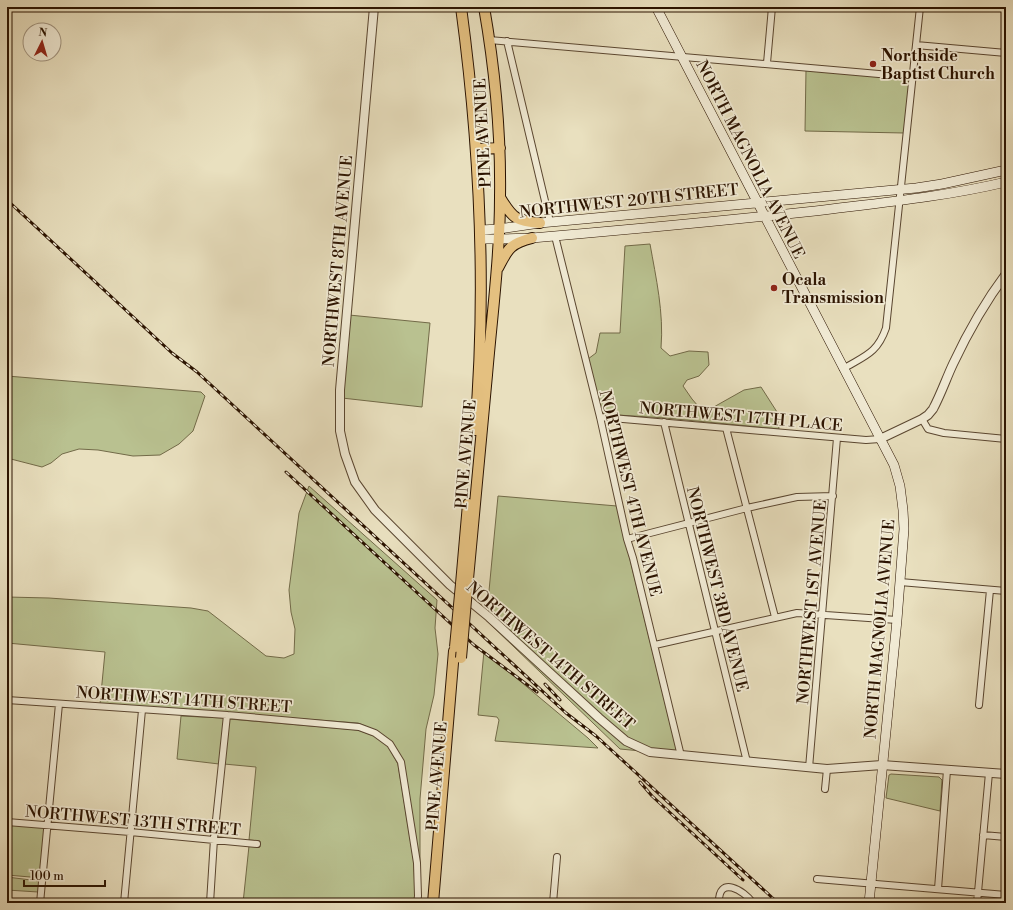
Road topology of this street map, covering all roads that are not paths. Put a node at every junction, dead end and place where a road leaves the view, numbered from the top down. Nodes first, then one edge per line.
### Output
1 (374, 7) edge
2 (461, 7) edge
3 (484, 7) edge
4 (656, 7) edge
5 (772, 7) edge
6 (920, 7) edge
7 (490, 40) junction
8 (507, 41) junction
9 (916, 45) junction
10 (1006, 53) edge
11 (681, 56) junction
12 (767, 63) junction
13 (913, 76) junction
14 (500, 148) junction
15 (477, 150) junction
16 (1006, 170) edge
17 (1006, 182) edge
18 (900, 190) junction
19 (500, 198) junction
20 (899, 201) junction
21 (757, 202) junction
22 (616, 216) junction
23 (764, 216) junction
24 (545, 222) junction
25 (499, 229) junction
26 (595, 233) junction
27 (481, 234) junction
28 (555, 236) junction
29 (532, 238) junction
30 (499, 240) junction
31 (496, 272) junction
32 (1006, 274) edge
33 (485, 341) junction
34 (843, 368) junction
35 (600, 417) junction
36 (922, 419) junction
37 (664, 422) junction
38 (726, 428) junction
39 (837, 438) junction
40 (880, 439) junction
41 (1006, 439) edge
42 (833, 496) junction
43 (747, 508) junction
44 (375, 510) joint
45 (689, 524) junction
46 (627, 539) junction
47 (900, 582) junction
48 (990, 590) junction
49 (1006, 591) edge
50 (822, 615) junction
51 (775, 617) junction
52 (897, 620) junction
53 (715, 632) junction
54 (655, 646) junction
55 (458, 654) junction
56 (7, 700) edge
57 (59, 704) junction
58 (979, 705) dead end
59 (142, 710) junction
60 (227, 715) junction
61 (681, 756) junction
62 (747, 762) junction
63 (882, 765) junction
64 (809, 768) junction
65 (827, 769) junction
66 (947, 770) junction
67 (989, 773) junction
68 (1006, 774) edge
69 (825, 789) dead end
70 (7, 822) edge
71 (47, 825) junction
72 (130, 832) junction
73 (984, 835) junction
74 (1006, 837) edge
75 (214, 839) junction
76 (257, 844) dead end
77 (557, 857) dead end
78 (817, 879) dead end
79 (871, 884) junction
80 (938, 889) junction
81 (977, 893) junction
82 (1006, 895) edge
83 (40, 903) edge
84 (124, 903) edge
85 (210, 903) edge
86 (417, 903) edge
87 (433, 903) edge
88 (440, 903) edge
89 (553, 903) edge
90 (719, 903) edge
91 (753, 903) edge
92 (869, 903) edge
93 (977, 903) edge

1 - 44 street, NORTHWEST 8TH AVENUE
2 - 15 highway, PINE AVENUE
3 - 7 highway, PINE AVENUE
4 - 11 main road, NORTH MAGNOLIA AVENUE
5 - 12 street
6 - 9 street
7 - 8 street
7 - 14 highway, PINE AVENUE
8 - 11 street
8 - 24 street
9 - 10 street
9 - 13 street
11 - 12 street
11 - 21 main road, NORTH MAGNOLIA AVENUE
12 - 13 street
13 - 18 street
14 - 15 highway
14 - 19 highway, PINE AVENUE
15 - 27 highway, PINE AVENUE
16 - 18 main road, NORTHWEST 20TH STREET
17 - 20 main road, NORTHWEST 20TH STREET
18 - 20 street
18 - 21 main road, NORTHWEST 20TH STREET
19 - 24 highway
19 - 25 highway, PINE AVENUE
20 - 23 main road, NORTHWEST 20TH STREET
20 - 34 street
21 - 22 main road, NORTHWEST 20TH STREET
21 - 23 main road, NORTH MAGNOLIA AVENUE
22 - 24 main road, NORTHWEST 20TH STREET
22 - 26 main road
23 - 26 main road, NORTHWEST 20TH STREET
23 - 34 main road, NORTH MAGNOLIA AVENUE
24 - 25 main road, NORTHWEST 20TH STREET
25 - 27 main road, NORTHWEST 20TH STREET
25 - 30 highway, PINE AVENUE
26 - 28 main road, NORTHWEST 20TH STREET
27 - 30 main road, NORTHWEST 20TH STREET
27 - 33 highway, PINE AVENUE
28 - 29 main road, NORTHWEST 20TH STREET
28 - 35 street, NORTHWEST 4TH AVENUE
29 - 30 main road, NORTHWEST 20TH STREET
29 - 31 highway
30 - 31 highway, PINE AVENUE
31 - 33 highway, PINE AVENUE
32 - 36 street
33 - 55 highway, PINE AVENUE, bridge
34 - 40 main road, NORTH MAGNOLIA AVENUE
35 - 37 street, NORTHWEST 17TH PLACE
35 - 46 street, NORTHWEST 4TH AVENUE
36 - 40 street
36 - 41 street
37 - 38 street, NORTHWEST 17TH PLACE
37 - 45 street, NORTHWEST 3RD AVENUE
38 - 39 street, NORTHWEST 17TH PLACE
38 - 43 street
39 - 40 street, NORTHWEST 17TH PLACE
39 - 42 street, NORTHWEST 1ST AVENUE
40 - 47 main road, NORTH MAGNOLIA AVENUE
42 - 43 street
42 - 50 street, NORTHWEST 1ST AVENUE
43 - 45 street
43 - 51 street
44 - 61 street, NORTHWEST 14TH STREET
45 - 46 street
45 - 53 street, NORTHWEST 3RD AVENUE
46 - 54 street, NORTHWEST 4TH AVENUE
47 - 48 street
47 - 52 main road, NORTH MAGNOLIA AVENUE
48 - 49 street
48 - 58 street
50 - 51 street
50 - 52 street
50 - 64 street, NORTHWEST 1ST AVENUE
51 - 53 street
52 - 63 main road, NORTH MAGNOLIA AVENUE
53 - 54 street
53 - 62 street, NORTHWEST 3RD AVENUE
54 - 61 street, NORTHWEST 4TH AVENUE
55 - 87 highway, PINE AVENUE
55 - 88 highway, PINE AVENUE
56 - 57 street, NORTHWEST 14TH STREET
57 - 59 street, NORTHWEST 14TH STREET
57 - 71 street
59 - 60 street, NORTHWEST 14TH STREET
59 - 72 street
60 - 75 street
60 - 86 street, NORTHWEST 14TH STREET
61 - 62 street, NORTHWEST 14TH STREET
62 - 64 street, NORTHWEST 14TH STREET
63 - 65 street, NORTHWEST 14TH STREET
63 - 66 street, NORTHWEST 14TH STREET
63 - 79 main road, NORTH MAGNOLIA AVENUE
64 - 65 street, NORTHWEST 14TH STREET
65 - 69 street
66 - 67 street, NORTHWEST 14TH STREET
66 - 80 street
67 - 68 street, NORTHWEST 14TH STREET
67 - 73 street
70 - 71 street, NORTHWEST 13TH STREET
71 - 72 street, NORTHWEST 13TH STREET
71 - 83 street
72 - 75 street, NORTHWEST 13TH STREET
72 - 84 street
73 - 74 street
73 - 81 street
75 - 76 street, NORTHWEST 13TH STREET
75 - 85 street
77 - 89 street
78 - 79 street
79 - 80 street
79 - 92 main road, NORTH MAGNOLIA AVENUE
80 - 81 street
81 - 82 street
81 - 93 street
90 - 91 street

